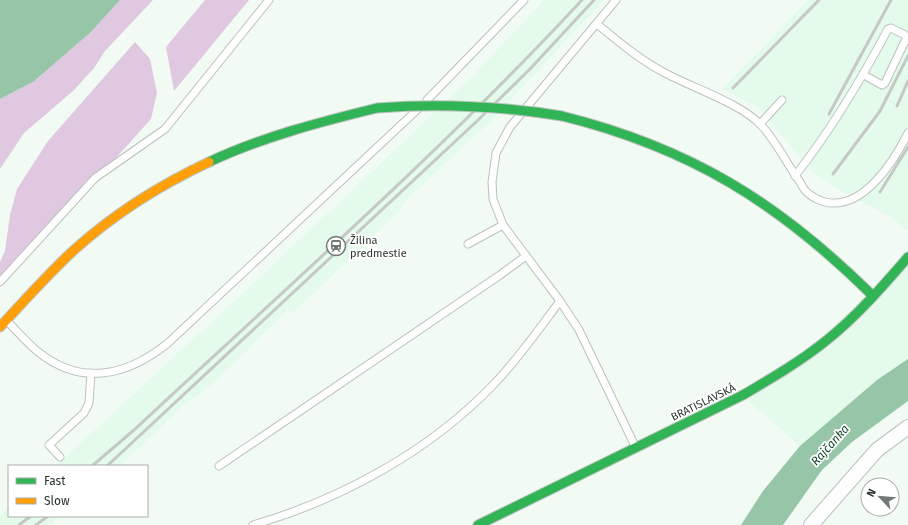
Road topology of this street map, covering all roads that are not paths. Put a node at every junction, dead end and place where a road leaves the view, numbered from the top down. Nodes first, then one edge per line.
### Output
1 (269, 0) edge
2 (524, 0) edge
3 (616, 0) edge
4 (597, 24) junction
5 (864, 75) junction
6 (782, 100) dead end
7 (760, 124) junction
8 (908, 134) edge
9 (795, 176) junction
10 (503, 225) junction
11 (468, 244) dead end
12 (526, 256) junction
13 (908, 257) edge
14 (0, 282) edge
15 (873, 296) junction
16 (560, 300) junction
17 (3, 324) edge
18 (91, 373) junction
19 (908, 427) edge
20 (636, 448) junction
21 (60, 457) dead end
22 (219, 466) dead end
23 (253, 525) edge
24 (478, 525) edge
25 (811, 525) edge

1 - 14 lane
2 - 18 lane
3 - 4 lane
4 - 7 lane
4 - 10 lane
5 - 5 lane
5 - 9 lane
6 - 7 lane
7 - 9 lane
8 - 9 lane
10 - 11 lane
10 - 12 lane
12 - 16 lane
12 - 22 lane
13 - 15 street, BRATISLAVSKÁ
15 - 17 street, bridge
15 - 20 street, BRATISLAVSKÁ
16 - 20 lane
16 - 23 lane
17 - 18 lane
18 - 21 lane
19 - 25 street
20 - 24 street, BRATISLAVSKÁ

